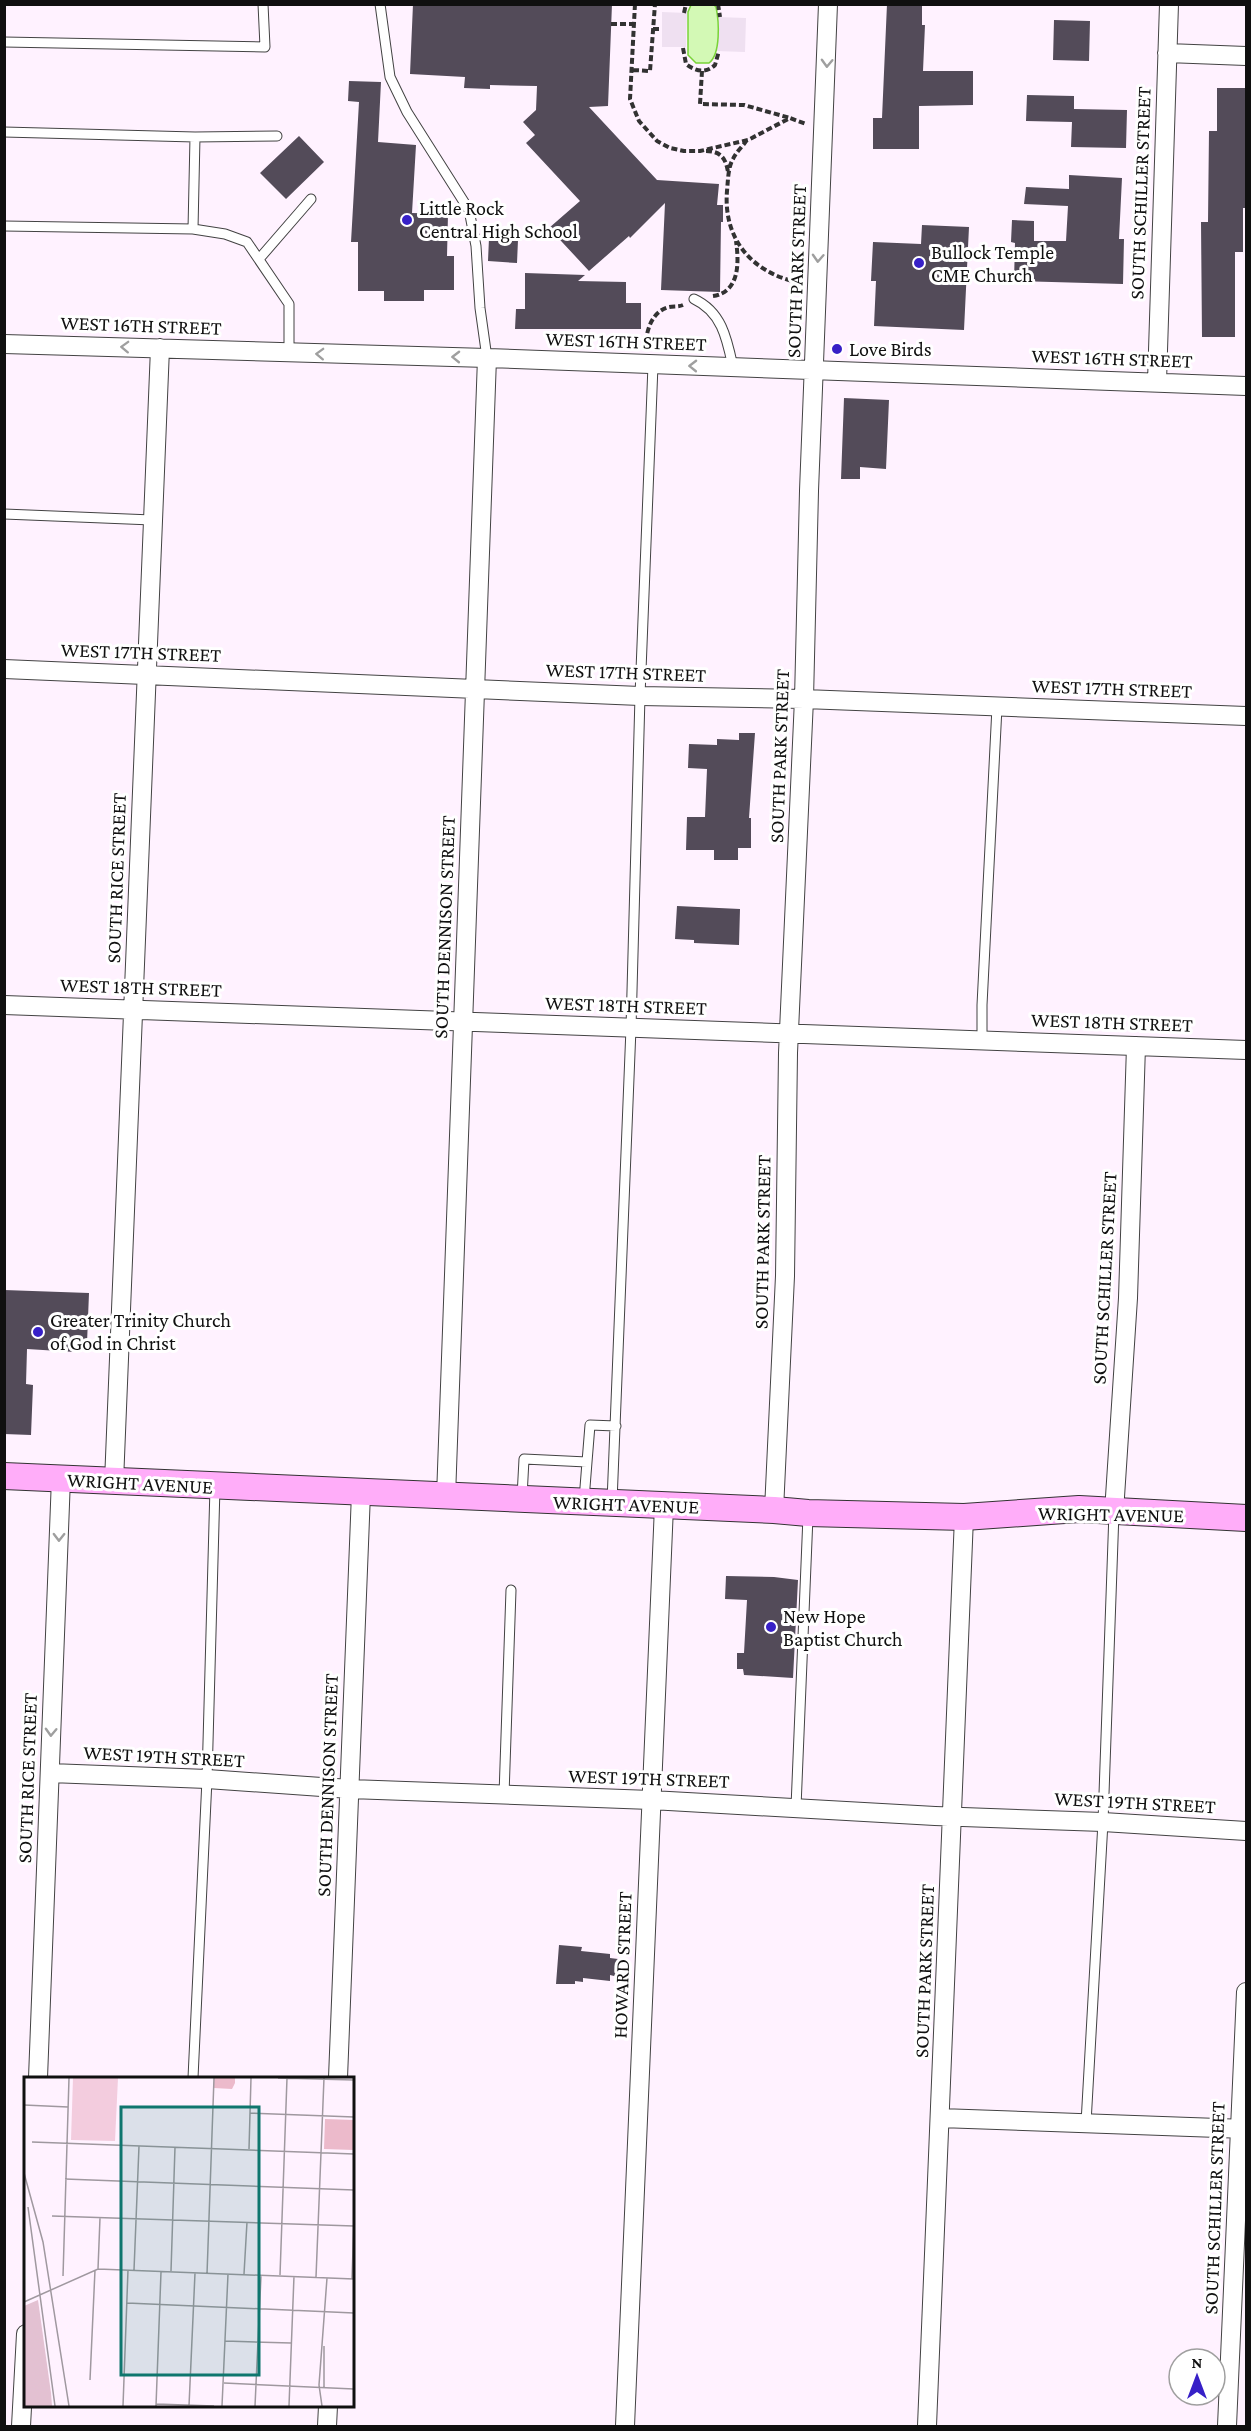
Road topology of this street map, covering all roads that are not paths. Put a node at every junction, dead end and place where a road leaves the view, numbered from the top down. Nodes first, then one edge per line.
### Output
1 (263, 4) edge
2 (380, 4) edge
3 (828, 4) edge
4 (1169, 4) edge
5 (4, 42) edge
6 (1167, 53) junction
7 (1246, 56) edge
8 (4, 132) edge
9 (277, 136) dead end
10 (195, 137) junction
11 (311, 199) dead end
12 (4, 226) edge
13 (193, 230) junction
14 (260, 259) junction
15 (698, 300) road end
16 (4, 344) edge
17 (160, 348) junction
18 (289, 352) junction
19 (487, 358) junction
20 (653, 365) junction
21 (733, 367) junction
22 (814, 369) junction
23 (1157, 382) junction
24 (1246, 386) edge
25 (4, 514) edge
26 (152, 520) junction
27 (4, 669) edge
28 (146, 674) junction
29 (475, 688) junction
30 (640, 696) junction
31 (804, 699) junction
32 (997, 707) junction
33 (1246, 716) edge
34 (4, 1005) edge
35 (133, 1009) junction
36 (463, 1021) junction
37 (631, 1028) junction
38 (789, 1033) junction
39 (982, 1040) junction
40 (1136, 1046) junction
41 (1246, 1050) edge
42 (616, 1426) junction
43 (587, 1462) junction
44 (4, 1476) edge
45 (60, 1478) junction
46 (114, 1482) junction
47 (215, 1487) junction
48 (361, 1493) junction
49 (446, 1497) junction
50 (521, 1500) junction
51 (584, 1502) junction
52 (612, 1504) junction
53 (664, 1506) junction
54 (774, 1510) junction
55 (1114, 1512) junction
56 (808, 1514) junction
57 (964, 1517) junction
58 (1246, 1518) edge
59 (511, 1590) dead end
60 (50, 1773) junction
61 (207, 1779) junction
62 (350, 1789) junction
63 (504, 1795) junction
64 (651, 1800) junction
65 (796, 1807) junction
66 (953, 1815) junction
67 (1103, 1822) junction
68 (1246, 1831) edge
69 (1246, 1992) edge
70 (38, 2077) edge
71 (193, 2077) edge
72 (338, 2077) edge
73 (940, 2118) junction
74 (1086, 2123) junction
75 (1243, 2129) edge
76 (24, 2371) edge
77 (328, 2407) edge
78 (21, 2427) edge
79 (327, 2427) edge
80 (625, 2427) edge
81 (927, 2427) edge
82 (1227, 2427) edge

1 - 5 lane
2 - 19 lane
3 -> 22 street, SOUTH PARK STREET
4 - 6 street, SOUTH SCHILLER STREET
6 - 7 street
6 - 23 street, SOUTH SCHILLER STREET
8 - 10 lane
9 - 10 lane
10 - 13 lane
11 - 14 lane
12 - 13 lane
13 - 14 lane
14 - 18 lane
15 - 21 lane
17 -> 16 street, WEST 16TH STREET
17 - 18 street, WEST 16TH STREET
17 - 26 street, SOUTH RICE STREET
19 -> 18 street, WEST 16TH STREET
19 - 20 street, WEST 16TH STREET
19 - 29 street, SOUTH DENNISON STREET
21 -> 20 street, WEST 16TH STREET
20 - 30 lane
21 - 22 street, WEST 16TH STREET
22 - 23 street, WEST 16TH STREET
22 - 31 street, SOUTH PARK STREET
23 - 24 street, WEST 16TH STREET
25 - 26 lane
26 - 28 street, SOUTH RICE STREET
27 - 28 street, WEST 17TH STREET
28 - 29 street, WEST 17TH STREET
28 - 35 street, SOUTH RICE STREET
29 - 30 street, WEST 17TH STREET
29 - 36 street, SOUTH DENNISON STREET
30 - 31 street, WEST 17TH STREET
30 - 37 lane
31 - 32 street, WEST 17TH STREET
31 - 38 street, SOUTH PARK STREET
32 - 33 street, WEST 17TH STREET
32 - 39 lane
34 - 35 street, WEST 18TH STREET
35 - 36 street, WEST 18TH STREET
35 - 46 street, SOUTH RICE STREET
36 - 37 street, WEST 18TH STREET
36 - 49 street, SOUTH DENNISON STREET
37 - 38 street, WEST 18TH STREET
37 - 42 lane
38 - 39 street, WEST 18TH STREET
38 - 54 street, SOUTH PARK STREET
39 - 40 street, WEST 18TH STREET
40 - 41 street, WEST 18TH STREET
40 - 55 street, SOUTH SCHILLER STREET
42 - 43 lane
42 - 52 lane
43 - 50 lane
43 - 51 lane
44 - 45 main road, WRIGHT AVENUE
45 - 46 main road, WRIGHT AVENUE
45 -> 60 street, SOUTH RICE STREET
46 - 47 main road, WRIGHT AVENUE
47 - 48 main road, WRIGHT AVENUE
47 - 61 lane
48 - 49 main road, WRIGHT AVENUE
48 - 62 street, SOUTH DENNISON STREET
49 - 50 main road, WRIGHT AVENUE
50 - 51 main road, WRIGHT AVENUE
51 - 52 main road, WRIGHT AVENUE
52 - 53 main road, WRIGHT AVENUE
53 - 54 main road, WRIGHT AVENUE
53 - 64 street, HOWARD STREET
54 - 56 main road, WRIGHT AVENUE
55 - 57 main road, WRIGHT AVENUE
55 - 58 main road, WRIGHT AVENUE
55 - 67 lane
56 - 57 main road, WRIGHT AVENUE
56 - 65 lane
57 - 66 street, SOUTH PARK STREET
59 - 63 lane
60 - 61 street, WEST 19TH STREET
60 - 70 street, SOUTH RICE STREET
61 - 62 street, WEST 19TH STREET
61 - 71 lane
62 - 63 street, WEST 19TH STREET
62 - 72 street, SOUTH DENNISON STREET
63 - 64 street, WEST 19TH STREET
64 - 65 street, WEST 19TH STREET
64 - 80 street, HOWARD STREET
65 - 66 street, WEST 19TH STREET
66 - 67 street, WEST 19TH STREET
66 - 73 street, SOUTH PARK STREET
67 - 68 street, WEST 19TH STREET
67 - 74 lane
69 - 75 street, SOUTH SCHILLER STREET
73 - 74 street
73 - 81 street, SOUTH PARK STREET
74 - 75 street
75 - 82 street, SOUTH SCHILLER STREET
76 - 78 street
77 - 79 street

